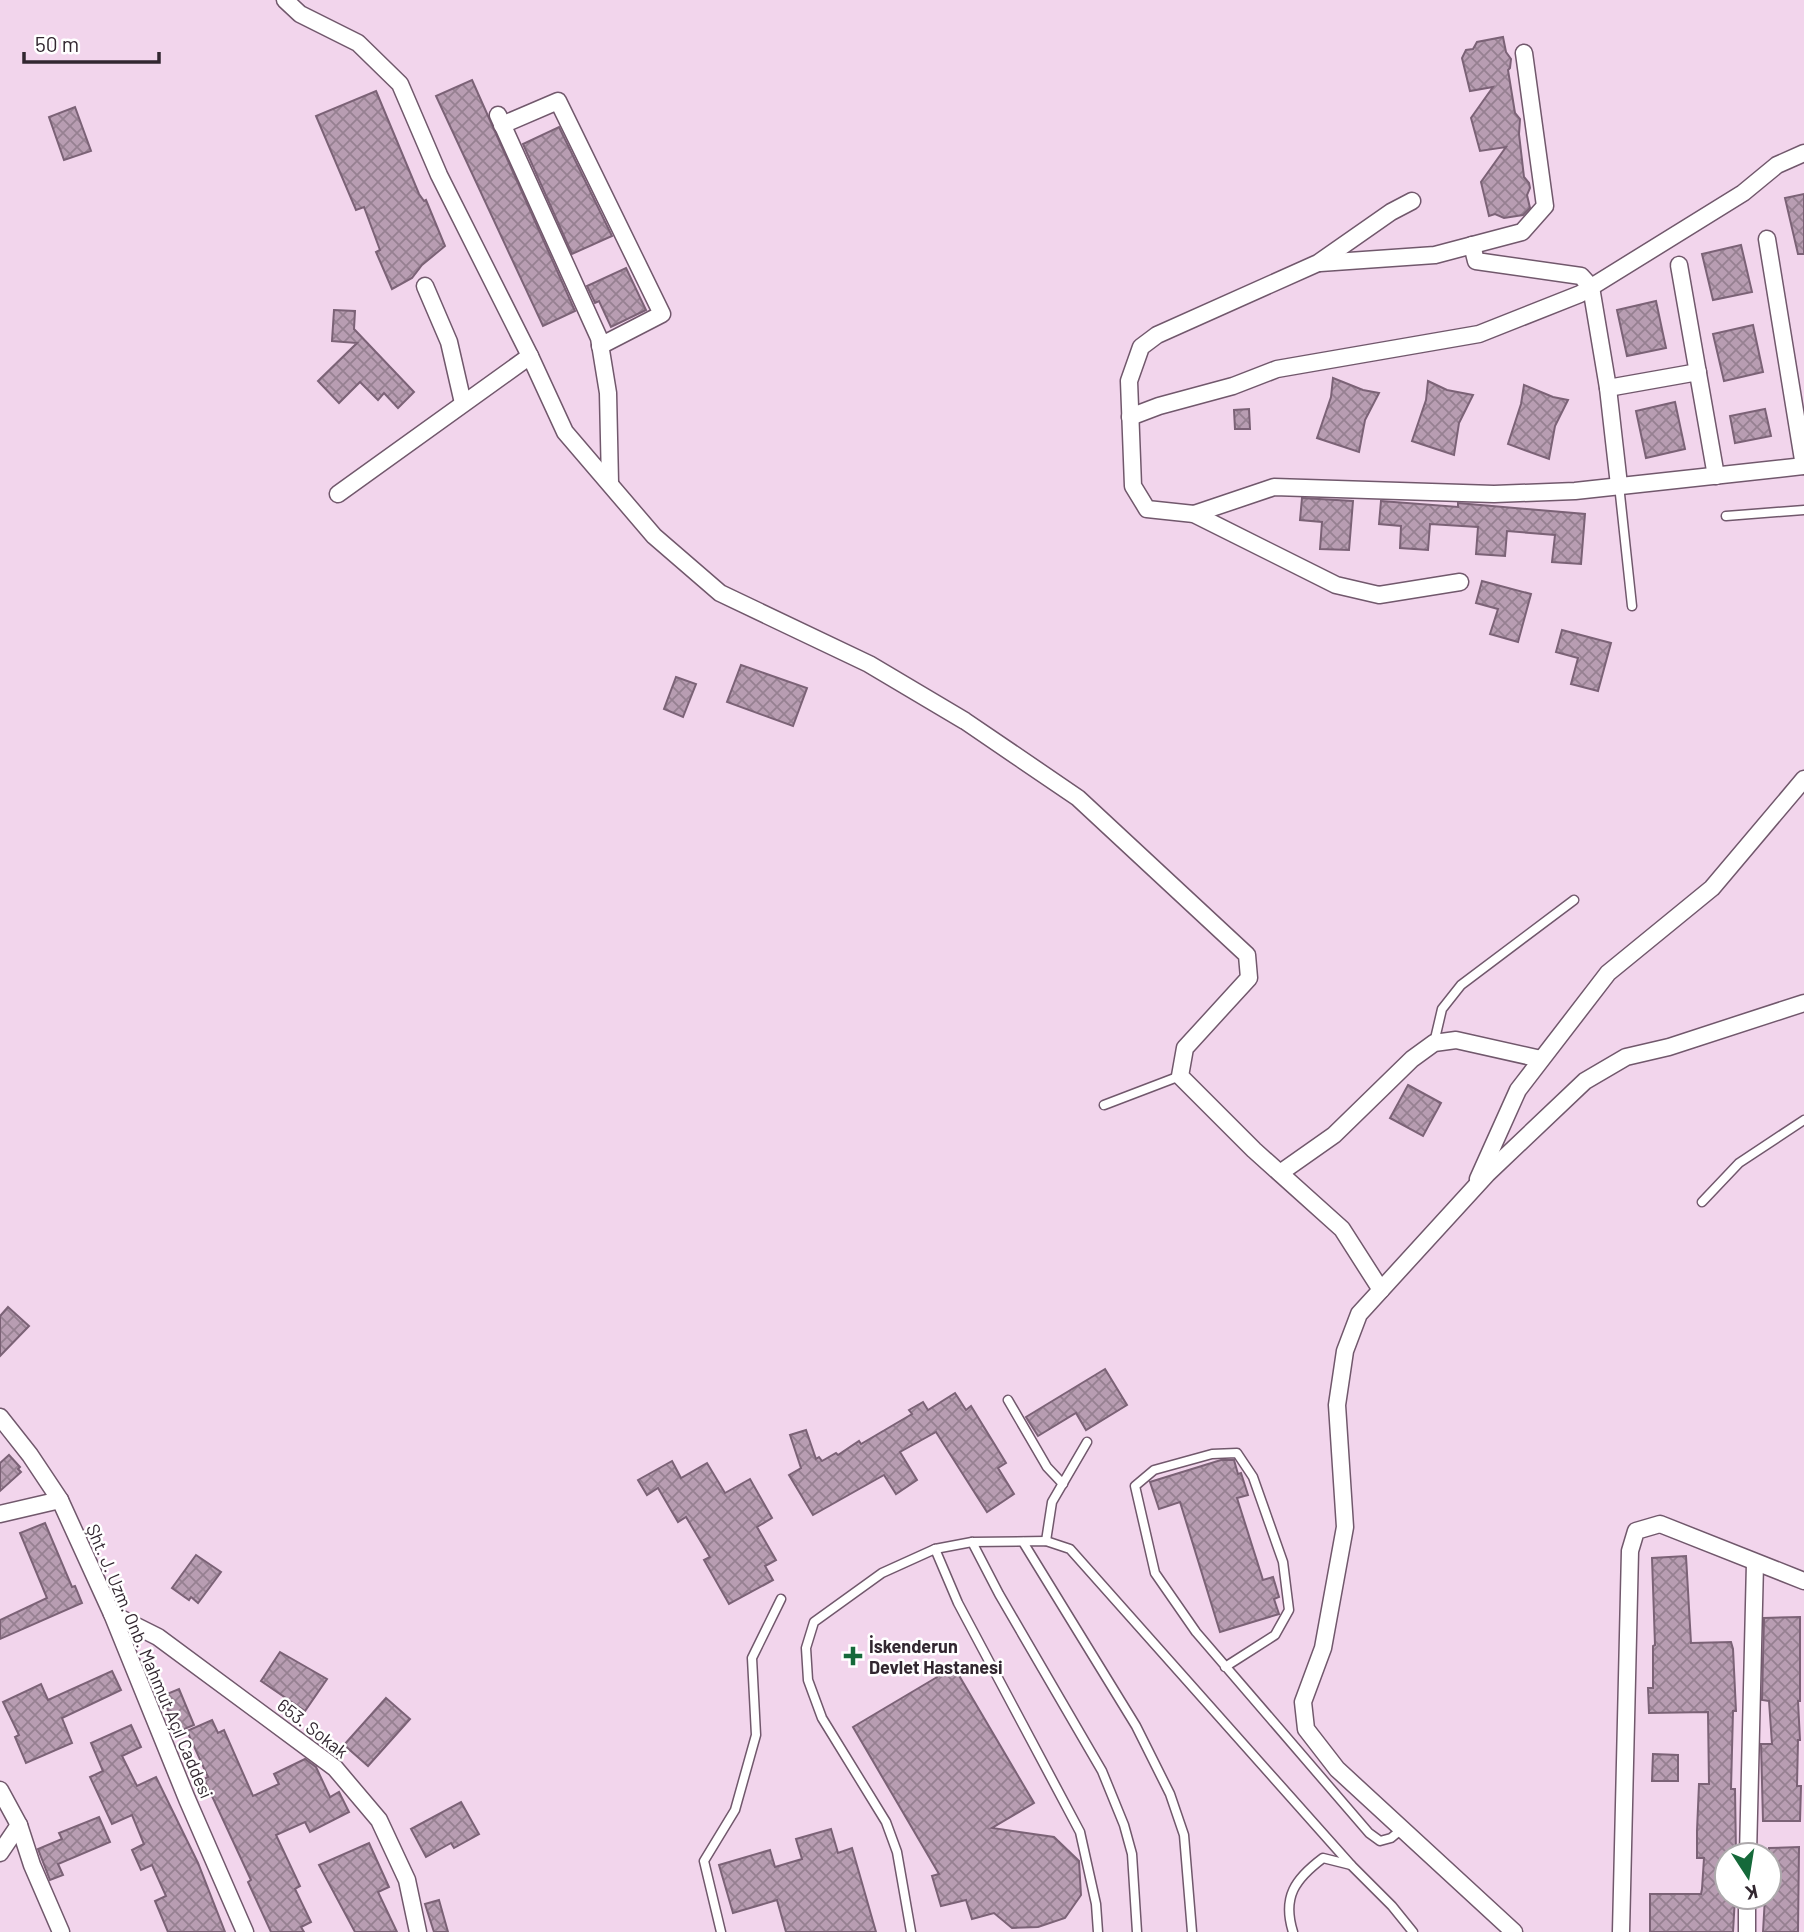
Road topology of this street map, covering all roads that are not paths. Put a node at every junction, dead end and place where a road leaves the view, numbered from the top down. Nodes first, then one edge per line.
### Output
1 (285, 0) edge
2 (1524, 53) dead end
3 (1804, 153) edge
4 (1412, 201) dead end
5 (1767, 239) dead end
6 (1472, 245) junction
7 (1318, 263) junction
8 (1679, 265) dead end
9 (425, 286) dead end
10 (1591, 287) junction
11 (600, 346) junction
12 (530, 356) junction
13 (1796, 367) edge
14 (1698, 372) junction
15 (1608, 388) junction
16 (463, 403) junction
17 (1130, 417) junction
18 (1804, 466) edge
19 (1716, 476) junction
20 (610, 483) junction
21 (1619, 485) junction
22 (338, 494) dead end
23 (1804, 510) edge
24 (1194, 514) junction
25 (1726, 516) dead end
26 (1460, 582) dead end
27 (1632, 606) dead end
28 (1804, 779) edge
29 (1574, 900) dead end
30 (1804, 1003) edge
31 (1434, 1043) junction
32 (1541, 1059) junction
33 (1180, 1076) junction
34 (1104, 1105) dead end
35 (1804, 1120) edge
36 (1280, 1173) junction
37 (1473, 1190) junction
38 (1702, 1202) dead end
39 (1381, 1290) junction
40 (1008, 1400) dead end
41 (0, 1417) edge
42 (1087, 1442) dead end
43 (1063, 1484) junction
44 (60, 1500) junction
45 (0, 1514) edge
46 (972, 1542) junction
47 (1023, 1542) junction
48 (1046, 1542) junction
49 (935, 1549) junction
50 (1755, 1563) junction
51 (1804, 1581) edge
52 (781, 1599) dead end
53 (113, 1614) junction
54 (1226, 1667) junction
55 (0, 1790) edge
56 (19, 1825) junction
57 (1402, 1829) junction
58 (1748, 1841) edge
59 (0, 1853) edge
60 (1351, 1865) junction
61 (1748, 1911) edge
62 (1410, 1931) edge
63 (61, 1932) edge
64 (245, 1932) edge
65 (418, 1932) edge
66 (721, 1932) edge
67 (911, 1932) edge
68 (1098, 1932) edge
69 (1137, 1932) edge
70 (1192, 1932) edge
71 (1293, 1932) edge
72 (1514, 1932) edge
73 (1621, 1932) edge
74 (1747, 1932) edge

1 - 12 street
2 - 6 street
3 - 10 street
4 - 7 street
5 - 13 street
6 - 7 street
6 - 10 street
7 - 17 street
8 - 14 street
9 - 16 street
10 - 15 street
10 - 17 street
11 - 11 street
11 - 20 street
12 - 16 street
12 - 20 street
13 - 18 street
14 - 15 street
14 - 19 street
15 - 21 street
16 - 22 street
17 - 24 street
18 - 19 street
19 - 21 street
20 - 33 street
21 - 24 street
21 - 27 lane
23 - 25 lane
24 - 26 street
28 - 32 street
29 - 31 lane
30 - 37 street
31 - 32 street
31 - 36 street
32 - 37 street
33 - 34 lane
33 - 36 street
35 - 38 lane
36 - 39 street
37 - 39 street
39 - 57 street
40 - 43 lane
41 - 44 street, Şht. J. Uzm. Onb. Mahmut Açıl Caddesi
42 - 43 lane
43 - 48 lane
44 - 45 street
44 - 53 street, Şht. J. Uzm. Onb. Mahmut Açıl Caddesi
46 - 47 lane
46 - 49 lane
46 - 69 lane
47 - 48 lane
47 - 70 lane
48 - 60 lane
49 - 67 lane
49 - 68 lane
50 - 51 street
50 - 58 street
50 - 73 street
52 - 66 lane
53 - 64 street, Şht. J. Uzm. Onb. Mahmut Açıl Caddesi
53 - 65 street, 653. Sokak
54 - 54 lane
54 - 57 lane
55 - 56 street
56 - 59 street
56 - 63 street
57 - 72 street
60 - 62 lane
60 - 71 lane
61 - 74 street

